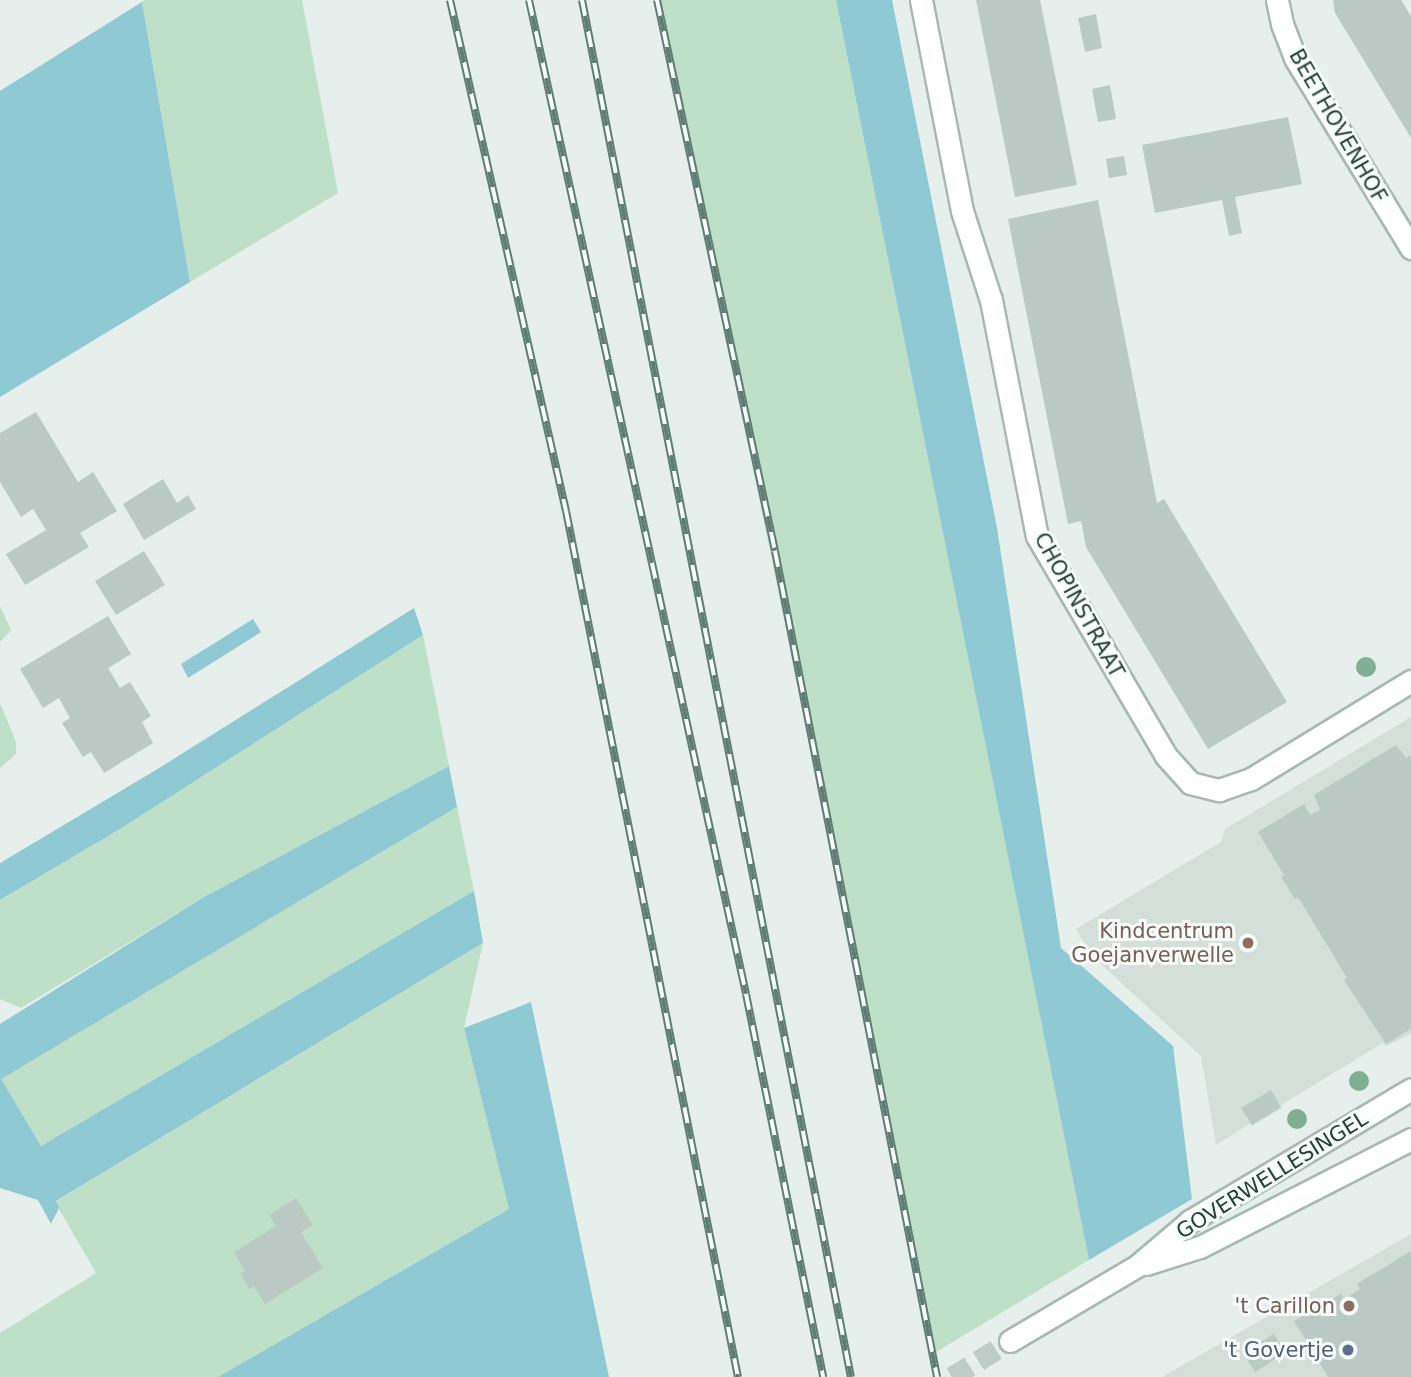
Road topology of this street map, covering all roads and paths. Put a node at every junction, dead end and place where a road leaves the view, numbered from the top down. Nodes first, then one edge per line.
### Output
1 (921, 0) edge
2 (1277, 0) edge
3 (1411, 248) edge
4 (1411, 681) edge
5 (1411, 1089) edge
6 (1411, 1139) edge
7 (1137, 1266) junction
8 (1010, 1341) tunnel mouth

1 - 4 street, CHOPINSTRAAT
2 - 3 street, BEETHOVENHOF
5 - 7 street, GOVERWELLESINGEL
6 - 7 street, GOVERWELLESINGEL
7 - 8 street, GOVERWELLESINGEL

